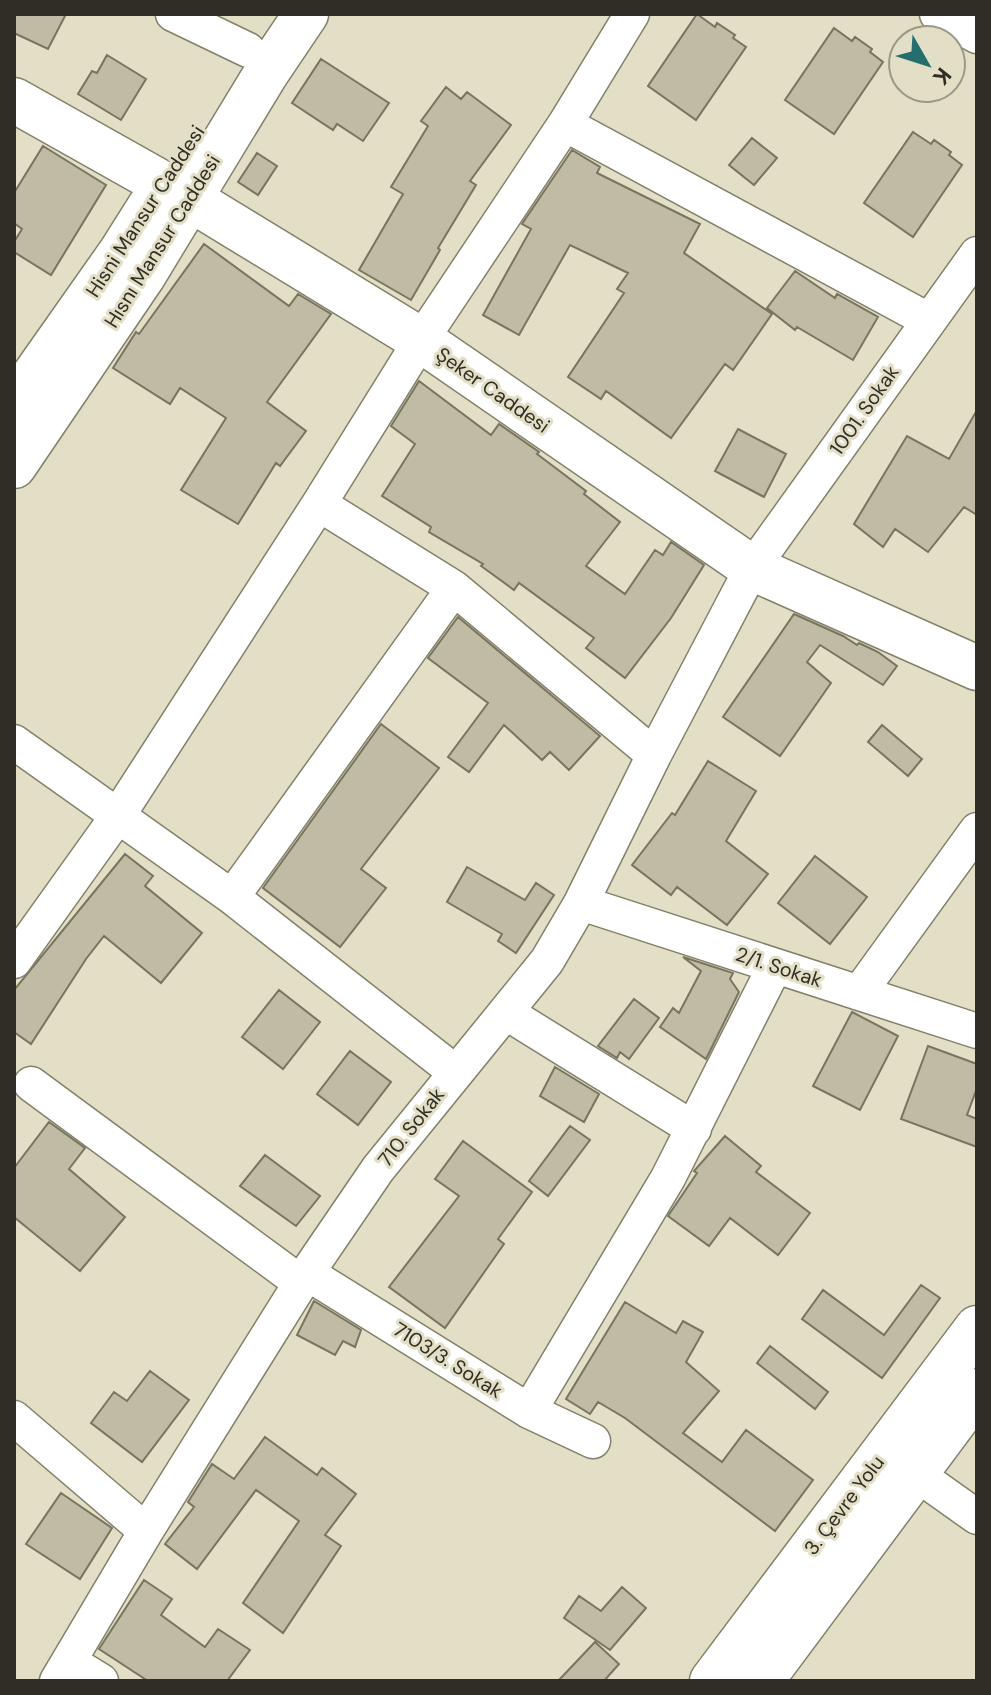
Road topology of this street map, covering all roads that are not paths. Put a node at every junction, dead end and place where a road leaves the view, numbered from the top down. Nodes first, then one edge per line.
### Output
1 (173, 14) edge
2 (306, 14) edge
3 (632, 14) edge
4 (937, 14) edge
5 (259, 32) edge
6 (977, 36) edge
7 (14, 100) edge
8 (565, 124) junction
9 (176, 192) junction
10 (977, 254) edge
11 (928, 320) junction
12 (421, 340) junction
13 (14, 404) edge
14 (14, 466) edge
15 (319, 504) junction
16 (752, 568) junction
17 (454, 588) junction
18 (977, 668) edge
19 (14, 742) edge
20 (654, 755) junction
21 (117, 817) junction
22 (977, 830) edge
23 (232, 897) junction
24 (581, 903) junction
25 (14, 961) edge
26 (775, 966) junction
27 (859, 993) junction
28 (507, 1013) junction
29 (977, 1031) edge
30 (455, 1072) junction
31 (20, 1087) edge
32 (694, 1129) junction
33 (304, 1278) junction
34 (977, 1328) edge
35 (977, 1391) edge
36 (529, 1411) junction
37 (14, 1418) edge
38 (593, 1441) dead end
39 (915, 1473) junction
40 (977, 1517) edge
41 (146, 1531) junction
42 (63, 1672) edge
43 (771, 1677) edge
44 (101, 1681) edge
45 (712, 1681) edge

1 - 5 street
2 - 9 main road, Hısnı Mansur Caddesi
3 - 8 street
4 - 6 street
5 - 9 main road, Hisni Mansur Caddesi
7 - 9 main road, Şeker Caddesi
8 - 11 street
8 - 12 street
9 - 12 main road, Şeker Caddesi
9 - 13 main road, Hisni Mansur Caddesi
9 - 14 main road, Hısnı Mansur Caddesi
10 - 11 street, 1001. Sokak
11 - 16 street, 1001. Sokak
12 - 15 street
12 - 16 main road, Şeker Caddesi
15 - 17 street
15 - 21 street
16 - 18 main road, Şeker Caddesi
16 - 20 street, 710. Sokak
17 - 20 street
17 - 23 street
19 - 21 street
20 - 24 street, 710. Sokak
21 - 23 street
21 - 25 street
22 - 27 street
23 - 30 street
24 - 26 street, 2/1. Sokak
24 - 28 street, 710. Sokak
26 - 27 street, 2/1. Sokak
26 - 32 street
27 - 29 street, 2/1. Sokak
28 - 30 street, 710. Sokak
28 - 32 street
30 - 33 street, 710. Sokak
31 - 33 street, 7103/3. Sokak
32 - 36 street
33 - 36 street, 7103/3. Sokak
33 - 41 street, 710. Sokak
34 - 45 main road, 3. Çevre Yolu
35 - 39 main road, 3. Çevre Yolu
36 - 38 street, 7103/3. Sokak
37 - 41 street
39 - 40 street
39 - 43 main road, 3. Çevre Yolu
41 - 42 street, 710. Sokak
42 - 44 street

